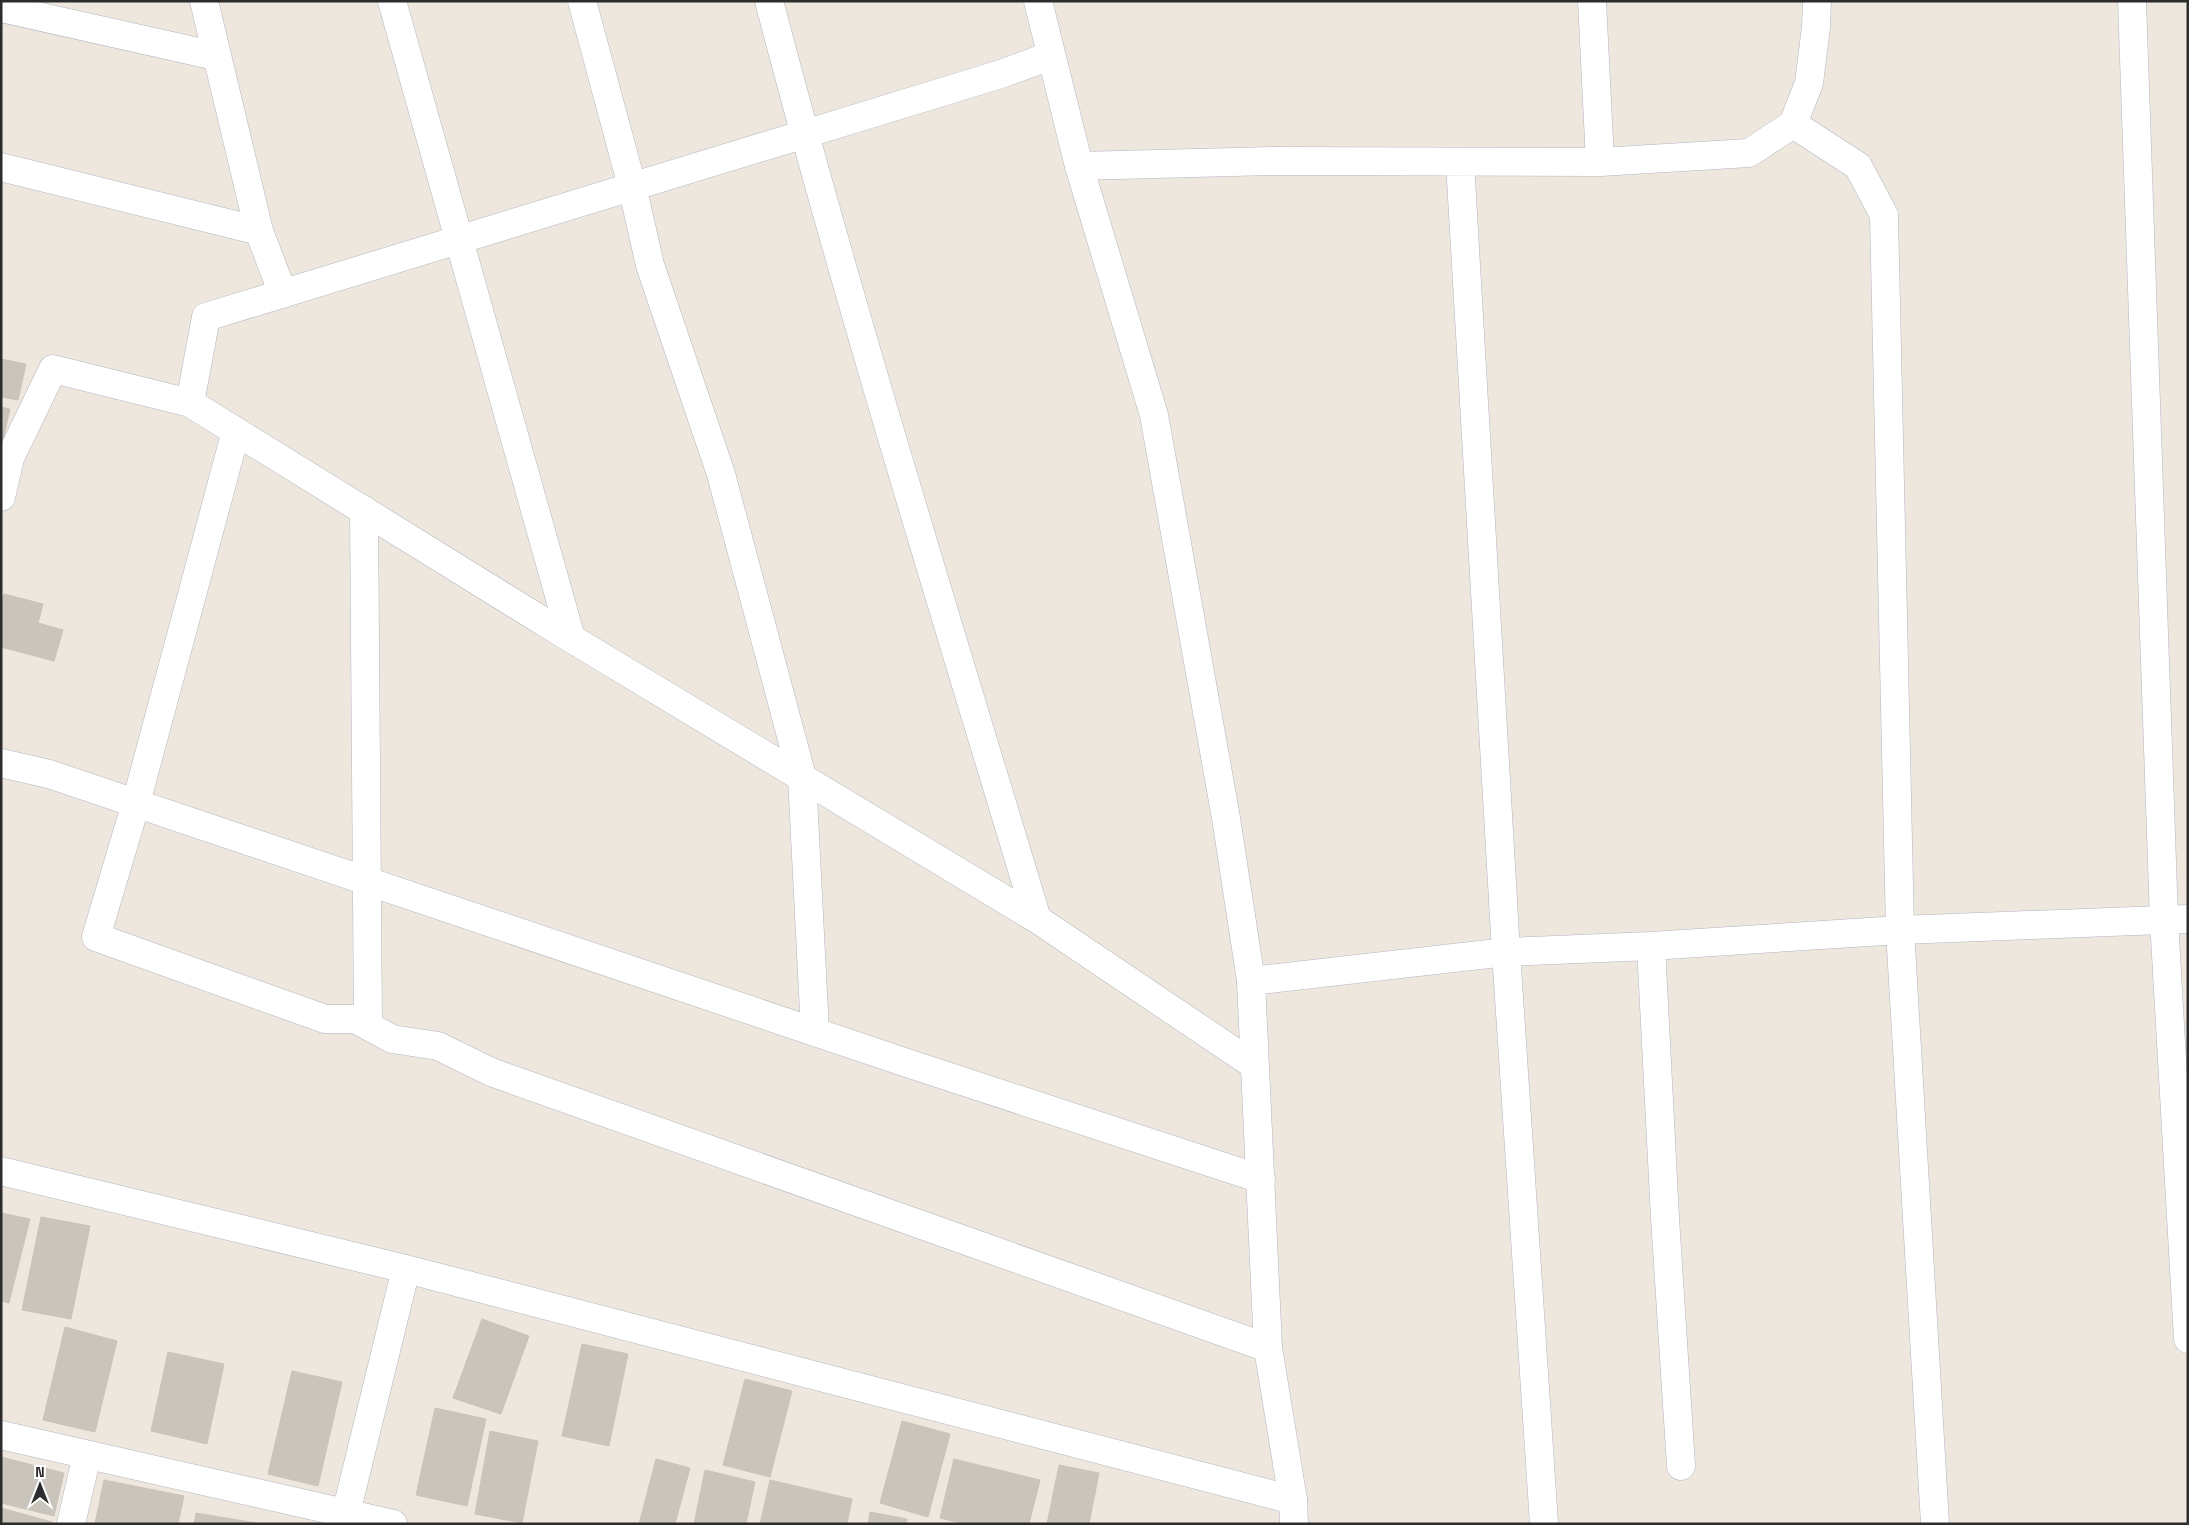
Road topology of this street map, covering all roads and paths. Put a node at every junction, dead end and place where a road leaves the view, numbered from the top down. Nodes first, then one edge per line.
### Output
1 (204, 1) edge
2 (392, 1) edge
3 (582, 1) edge
4 (769, 1) edge
5 (1038, 1) edge
6 (1592, 1) edge
7 (1817, 1) edge
8 (2132, 1) edge
9 (1, 8) edge
10 (216, 56) junction
11 (1050, 56) junction
12 (1793, 124) junction
13 (804, 134) junction
14 (1460, 162) junction
15 (1600, 162) junction
16 (1, 166) edge
17 (1079, 166) junction
18 (632, 186) junction
19 (259, 231) junction
20 (460, 240) junction
21 (282, 294) junction
22 (190, 403) junction
23 (236, 432) junction
24 (1, 497) edge
25 (364, 510) junction
26 (572, 638) junction
27 (1, 763) edge
28 (802, 777) junction
29 (136, 803) junction
30 (367, 881) junction
31 (1037, 919) junction
32 (2176, 919) edge
33 (1900, 930) junction
34 (1651, 946) junction
35 (1506, 952) junction
36 (1251, 981) junction
37 (368, 1026) junction
38 (815, 1032) junction
39 (1254, 1065) junction
40 (1, 1171) edge
41 (1261, 1179) junction
42 (406, 1269) junction
43 (2188, 1339) edge
44 (1268, 1348) junction
45 (1, 1435) edge
46 (87, 1454) junction
47 (1681, 1466) dead end
48 (1293, 1512) edge
49 (330, 1515) edge
50 (71, 1524) edge
51 (393, 1524) edge
52 (1544, 1524) edge
53 (1935, 1524) edge

1 - 10 street
2 - 20 street
3 - 18 street
4 - 13 street
5 - 11 street
6 - 15 street
7 - 12 street
8 - 32 street
9 - 10 street
10 - 19 street
11 - 13 street
11 - 17 street
12 - 15 street
12 - 33 street
13 - 18 street
13 - 31 street
14 - 15 street
14 - 17 street
14 - 35 street
16 - 19 street
17 - 36 street
18 - 20 street
18 - 28 street
19 - 21 street
20 - 21 street
20 - 26 street
21 - 22 street
22 - 23 street
22 - 24 street
23 - 25 street
23 - 29 street
25 - 26 street
25 - 30 street
26 - 28 street
27 - 29 street
28 - 31 street
28 - 38 street
29 - 30 street
29 - 37 street
30 - 37 street
30 - 38 street
31 - 39 street
32 - 33 street
32 - 43 street
33 - 34 street
33 - 53 street
34 - 35 street
34 - 47 street
35 - 36 street
35 - 52 street
36 - 39 street
37 - 44 street
38 - 41 street
39 - 41 street
40 - 42 street
41 - 44 street
42 - 48 street
42 - 49 street
44 - 48 street
45 - 46 street
46 - 49 street
46 - 50 street
49 - 51 street

